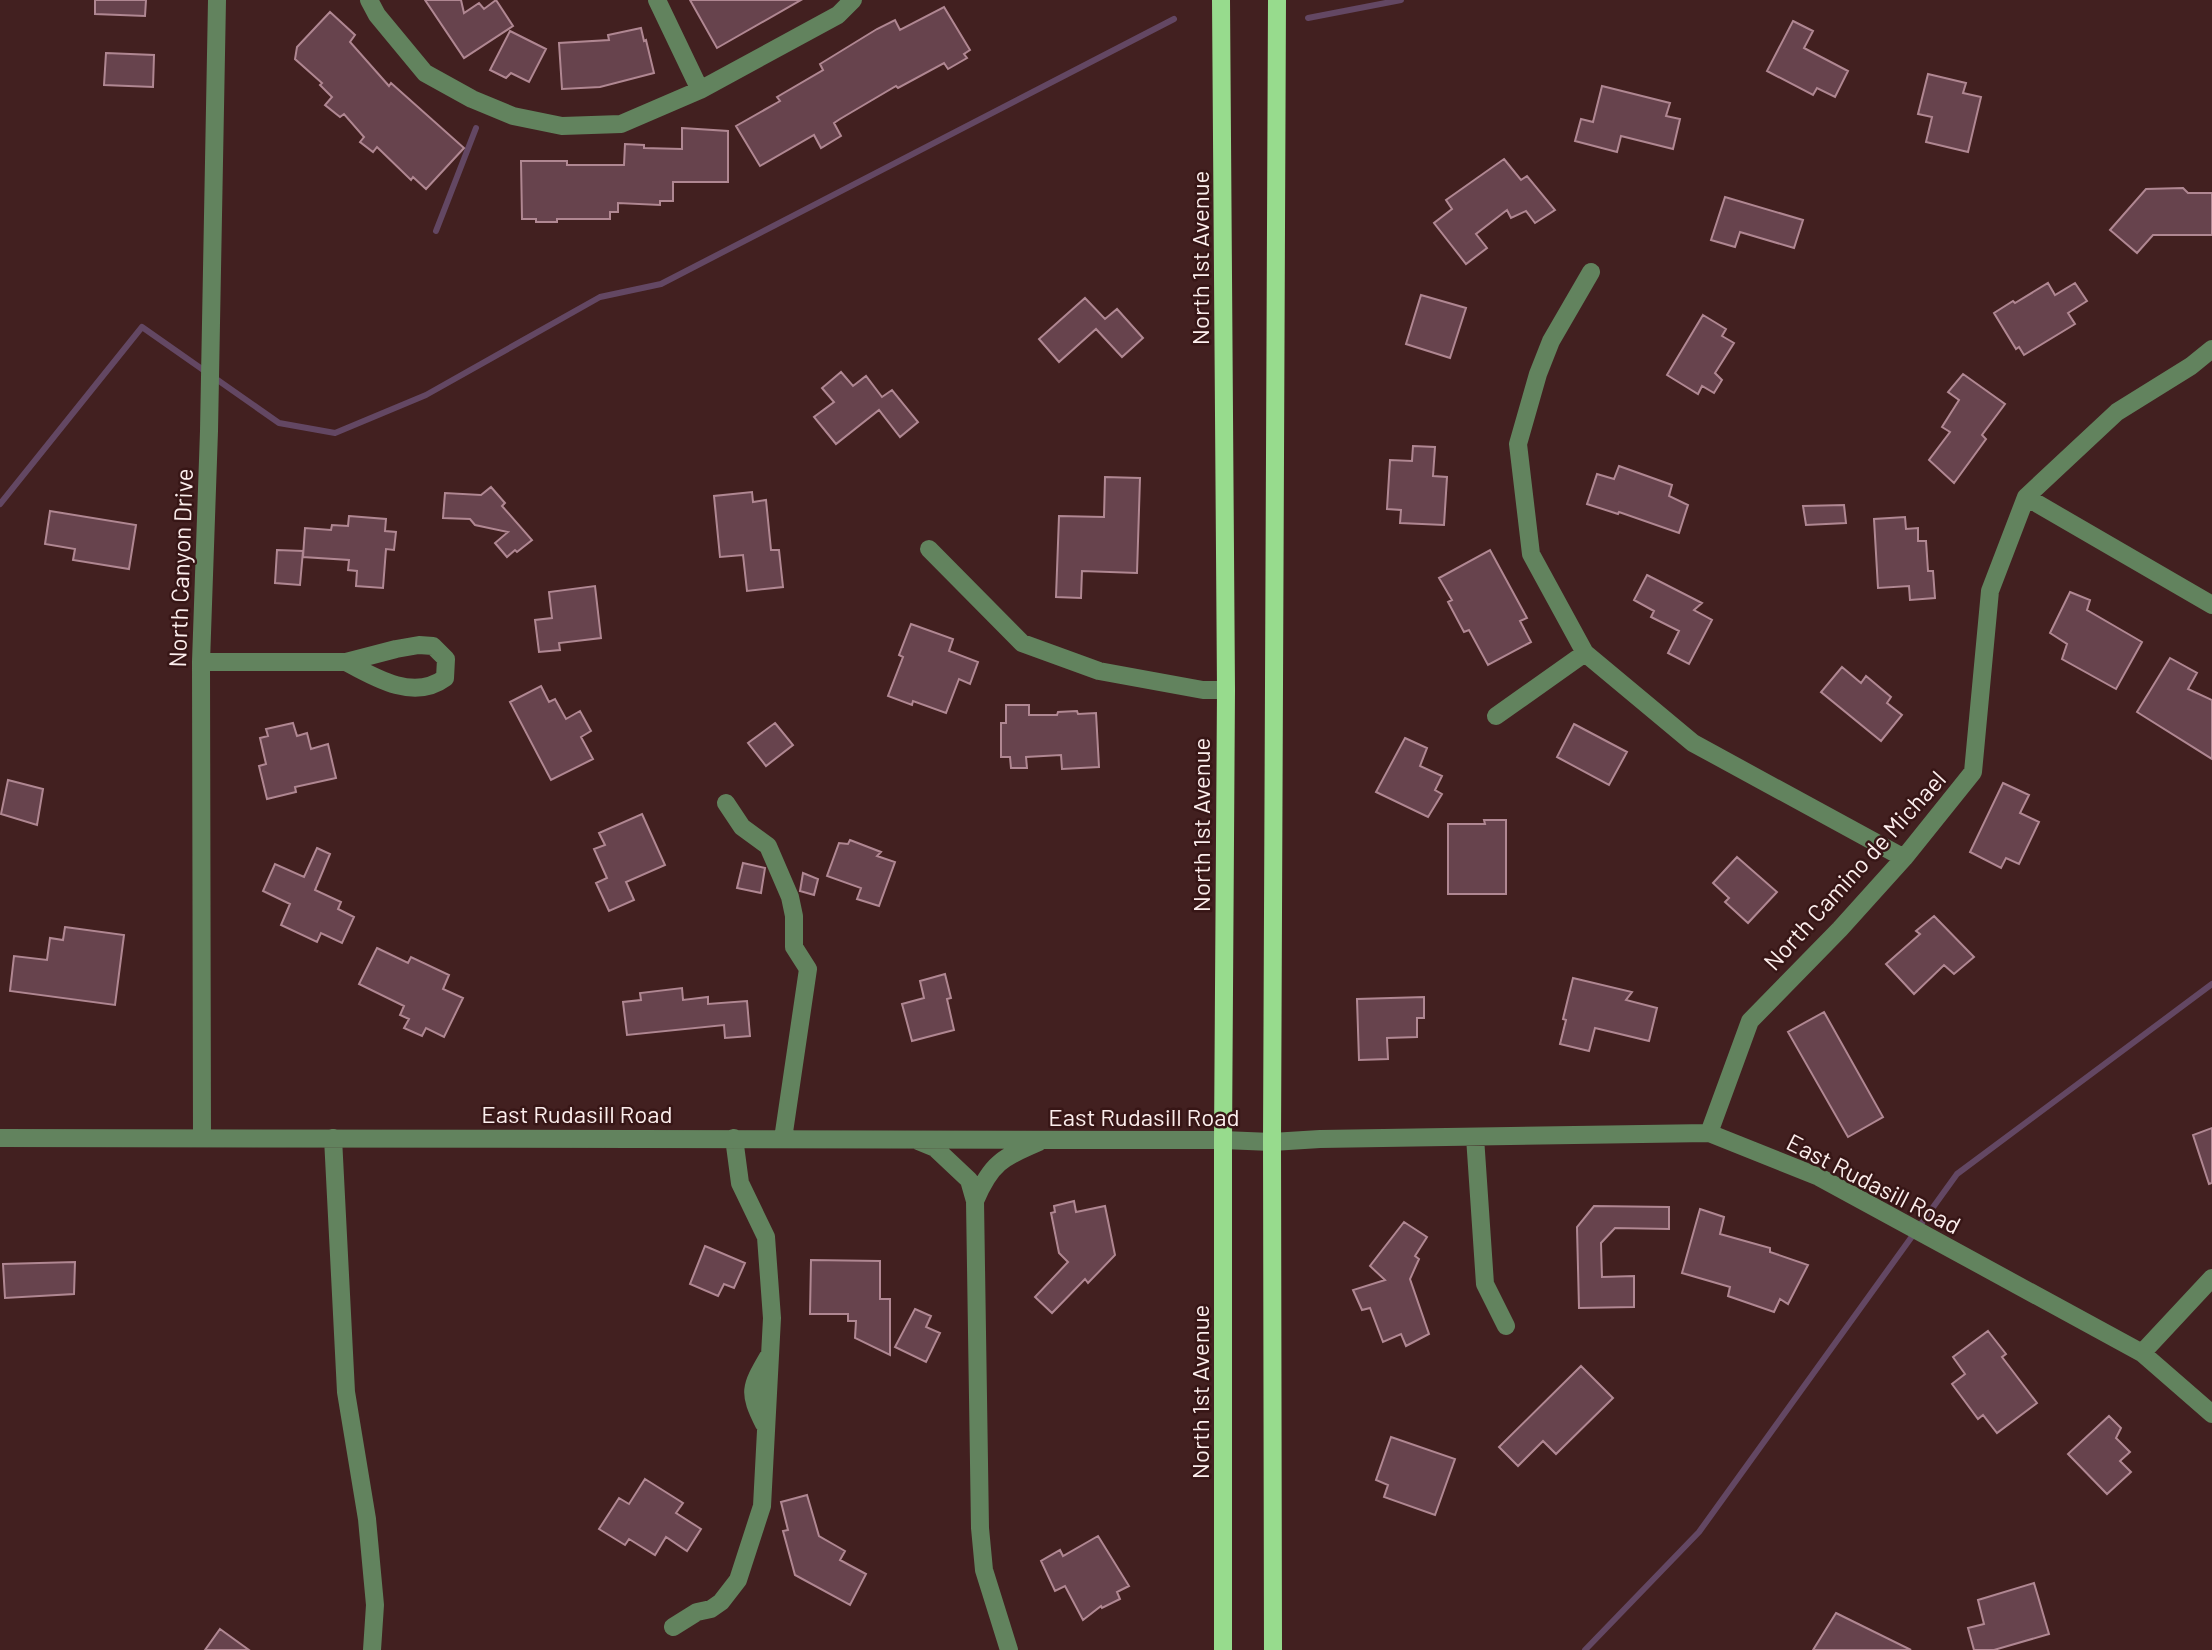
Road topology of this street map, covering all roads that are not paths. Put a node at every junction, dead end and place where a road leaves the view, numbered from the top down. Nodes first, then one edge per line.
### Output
1 (217, 0) edge
2 (369, 0) edge
3 (657, 0) edge
4 (853, 0) edge
5 (1221, 0) edge
6 (1277, 0) edge
7 (700, 90) junction
8 (1591, 272) dead end
9 (2212, 349) edge
10 (2026, 497) junction
11 (929, 549) dead end
12 (2212, 605) edge
13 (1586, 653) junction
14 (201, 662) junction
15 (346, 662) junction
16 (1226, 690) junction
17 (1496, 716) dead end
18 (726, 803) dead end
19 (1904, 858) junction
20 (1709, 1133) junction
21 (202, 1137) junction
22 (1475, 1137) junction
23 (0, 1138) edge
24 (334, 1138) junction
25 (734, 1138) junction
26 (783, 1139) junction
27 (912, 1139) junction
28 (1045, 1139) junction
29 (1223, 1140) junction
30 (1272, 1142) junction
31 (975, 1202) junction
32 (2212, 1278) edge
33 (1506, 1326) dead end
34 (2142, 1353) junction
35 (2212, 1414) edge
36 (673, 1628) dead end
37 (372, 1650) edge
38 (1009, 1650) edge
39 (1223, 1650) edge
40 (1273, 1650) edge

1 - 14 street, North Canyon Drive
2 - 7 street
3 - 7 street
4 - 7 street
5 - 16 main road, North 1st Avenue
6 - 30 main road
8 - 13 street
9 - 10 street, North Camino de Michael
10 - 12 street
10 - 19 street, North Camino de Michael
11 - 16 street
13 - 17 street
13 - 19 street
14 - 15 street
14 - 21 street, North Canyon Drive
15 - 15 street
16 - 29 main road, North 1st Avenue
18 - 26 street
19 - 20 street, North Camino de Michael
20 - 22 street, East Rudasill Road
20 - 34 street, East Rudasill Road
21 - 23 street, East Rudasill Road
21 - 24 street, East Rudasill Road
22 - 30 street, East Rudasill Road
22 - 33 street
24 - 25 street, East Rudasill Road
24 - 37 street
25 - 26 street, East Rudasill Road
25 - 36 street
26 - 27 street, East Rudasill Road
27 - 28 street, East Rudasill Road
27 - 31 street
28 - 29 street, East Rudasill Road
28 - 31 street
29 - 30 street, East Rudasill Road
29 - 39 main road, North 1st Avenue
30 - 40 main road
31 - 38 street
32 - 34 street
34 - 35 street, East Rudasill Road

